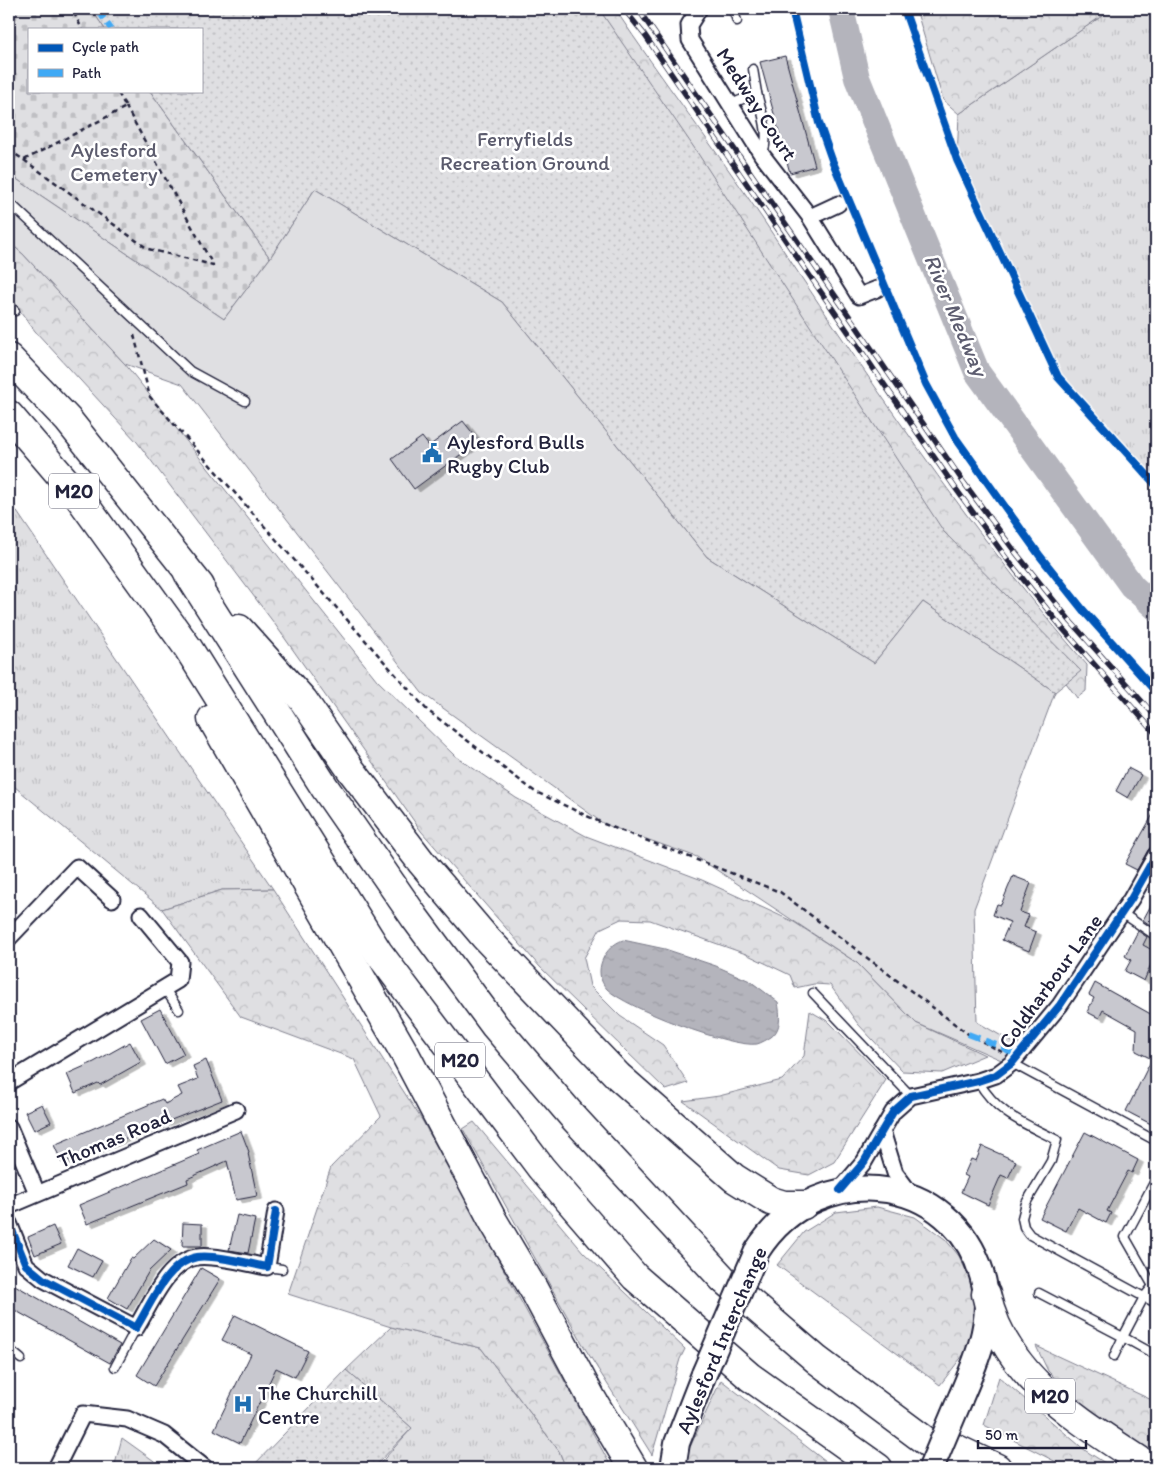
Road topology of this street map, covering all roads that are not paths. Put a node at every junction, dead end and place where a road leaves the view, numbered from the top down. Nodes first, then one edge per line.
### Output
1 (699, 9) edge
2 (733, 9) edge
3 (737, 21) dead end
4 (753, 70) dead end
5 (757, 93) junction
6 (731, 104) junction
7 (762, 155) junction
8 (9, 202) edge
9 (838, 204) dead end
10 (810, 217) junction
11 (877, 289) dead end
12 (9, 305) edge
13 (15, 311) dead end
14 (9, 358) edge
15 (245, 401) dead end
16 (9, 415) edge
17 (133, 573) junction
18 (188, 573) junction
19 (1156, 855) edge
20 (112, 899) dead end
21 (1122, 914) junction
22 (142, 915) dead end
23 (1156, 936) edge
24 (9, 938) edge
25 (165, 988) junction
26 (813, 993) dead end
27 (179, 1010) dead end
28 (1013, 1061) junction
29 (978, 1081) junction
30 (9, 1082) edge
31 (911, 1096) junction
32 (236, 1110) dead end
33 (9, 1127) edge
34 (882, 1131) junction
35 (1156, 1141) edge
36 (1156, 1180) edge
37 (840, 1190) junction
38 (37, 1193) junction
39 (913, 1197) junction
40 (803, 1205) junction
41 (9, 1206) edge
42 (276, 1211) dead end
43 (9, 1223) edge
44 (267, 1266) junction
45 (282, 1269) dead end
46 (1155, 1285) edge
47 (1039, 1293) dead end
48 (986, 1294) junction
49 (1144, 1296) junction
50 (1156, 1303) edge
51 (136, 1328) junction
52 (1123, 1337) junction
53 (9, 1349) edge
54 (1152, 1353) dead end
55 (1114, 1356) dead end
56 (21, 1359) dead end
57 (115, 1367) dead end
58 (898, 1422) junction
59 (56, 1468) edge
60 (205, 1468) edge
61 (633, 1468) edge
62 (673, 1468) edge
63 (878, 1468) edge
64 (930, 1468) edge
65 (962, 1468) edge
66 (997, 1468) edge
67 (1151, 1468) edge

1 - 6 street, Medway Court
2 - 3 lane
4 - 5 lane
5 - 6 lane
5 - 7 lane
6 - 7 street, Medway Court
7 - 10 street, Medway Court
8 - 15 lane
9 - 10 street
10 - 11 street, Medway Court
12 - 13 lane
14 - 18 highway, M20
16 - 17 highway, M20
17 - 61 highway, M20
17 - 63 highway, M20
18 - 40 highway, M20
18 - 58 highway, M20
19 - 21 street, Coldharbour Lane
20 - 24 street
21 - 23 lane
21 - 28 street, Coldharbour Lane
22 - 25 street
25 - 27 lane
25 - 30 street
26 - 31 lane
28 - 29 street, Coldharbour Lane
28 - 35 lane
29 - 31 street, Coldharbour Lane
29 - 49 lane
31 - 34 street, Coldharbour Lane
32 - 38 street, Thomas Road
33 - 38 street
34 - 37 street, Coldharbour Lane
34 - 39 street
36 - 46 lane
37 - 39 main road, Aylesford Interchange
37 - 40 main road, Aylesford Interchange
38 - 41 street, Thomas Road
39 - 48 main road, Aylesford Interchange
40 - 62 main road, Aylesford Interchange, bridge
42 - 44 street
43 - 51 street
44 - 45 lane
44 - 51 street
46 - 49 lane
47 - 52 lane
48 - 64 main road, Aylesford Interchange, bridge
48 - 67 highway, M20
49 - 50 lane
49 - 52 lane
51 - 57 lane
52 - 54 lane
52 - 55 lane
53 - 56 lane
58 - 65 highway, M20
58 - 66 highway, M20
59 - 60 street

